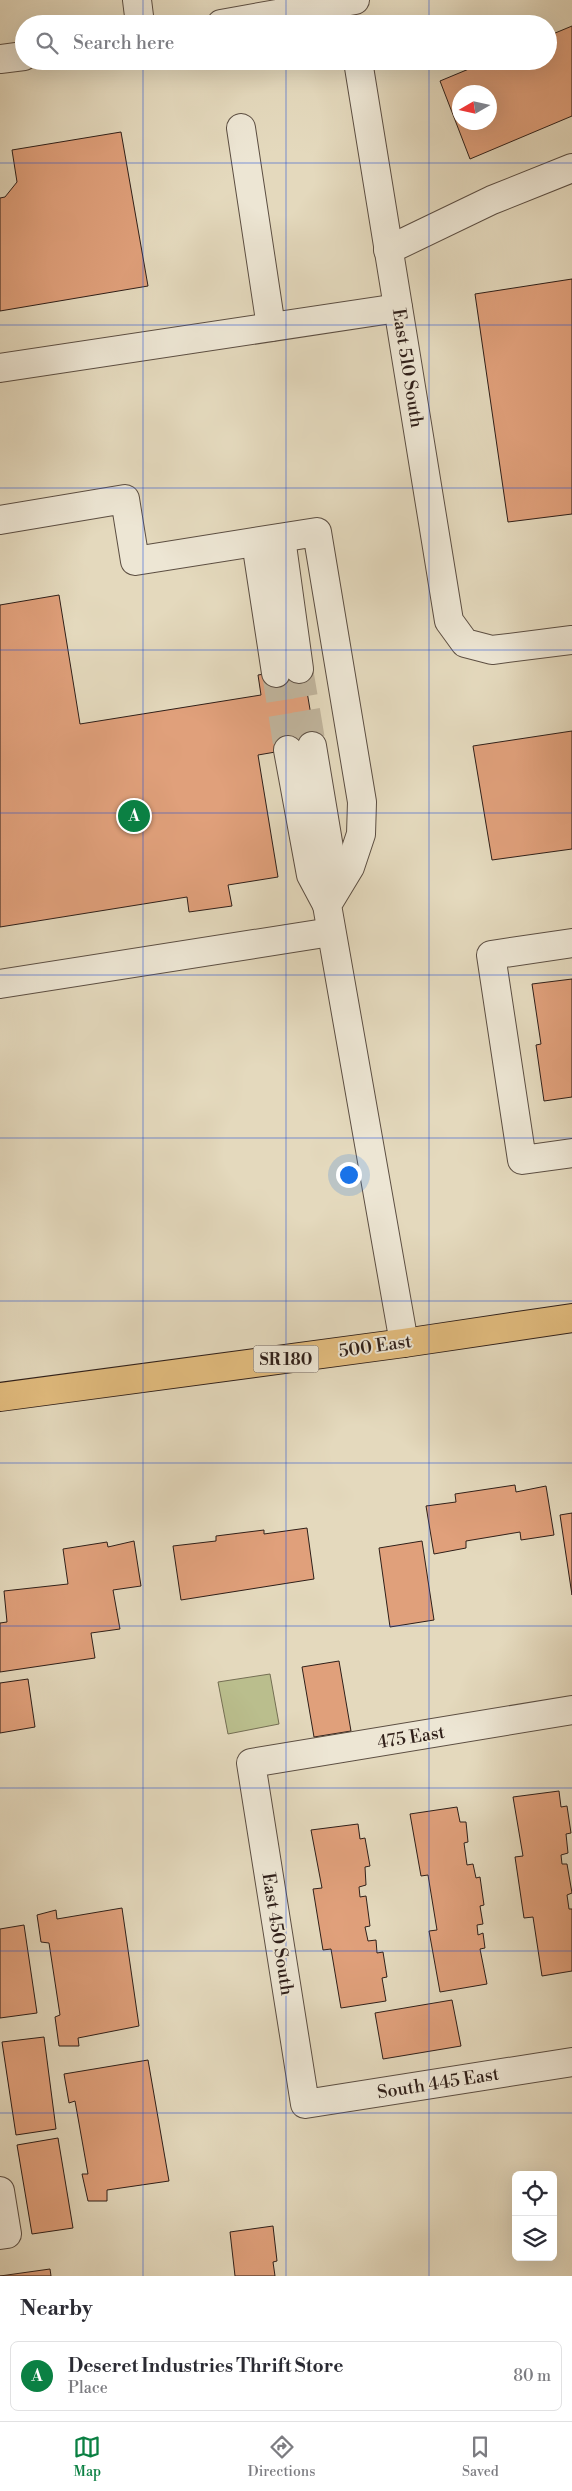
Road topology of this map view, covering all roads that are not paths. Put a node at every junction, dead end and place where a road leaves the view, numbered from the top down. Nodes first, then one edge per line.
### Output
1 (137, 0) edge
2 (351, 6) edge
3 (139, 15) edge
4 (286, 15) edge
5 (15, 57) edge
6 (0, 59) edge
7 (359, 70) edge
8 (241, 128) dead end
9 (572, 168) edge
10 (388, 250) junction
11 (398, 308) junction
12 (271, 327) junction
13 (0, 368) edge
14 (0, 520) edge
15 (269, 540) junction
16 (572, 640) edge
17 (288, 671) tunnel mouth
18 (300, 748) tunnel mouth
19 (327, 904) junction
20 (331, 932) junction
21 (572, 943) edge
22 (0, 984) edge
23 (572, 1153) edge
24 (572, 1318) edge
25 (404, 1343) junction
26 (0, 1397) edge
27 (572, 1710) edge
28 (251, 1764) joint
29 (572, 2062) edge
30 (304, 2104) joint
31 (0, 2191) edge
32 (0, 2235) edge

1 - 3 street
2 - 4 street
5 - 6 street
7 - 10 street, East 510 South
8 - 12 street
9 - 10 street
10 - 11 street, East 510 South
11 - 12 street
11 - 16 street, East 510 South
12 - 13 street
14 - 15 street
15 - 17 street
15 - 19 street
18 - 19 street
19 - 20 street
20 - 22 street
20 - 25 street
21 - 23 street
24 - 25 main road, 500 East / SR 180
25 - 26 main road, 500 East / SR 180
27 - 28 street, 475 East
28 - 30 street, East 450 South
29 - 30 street, South 445 East
31 - 32 street

